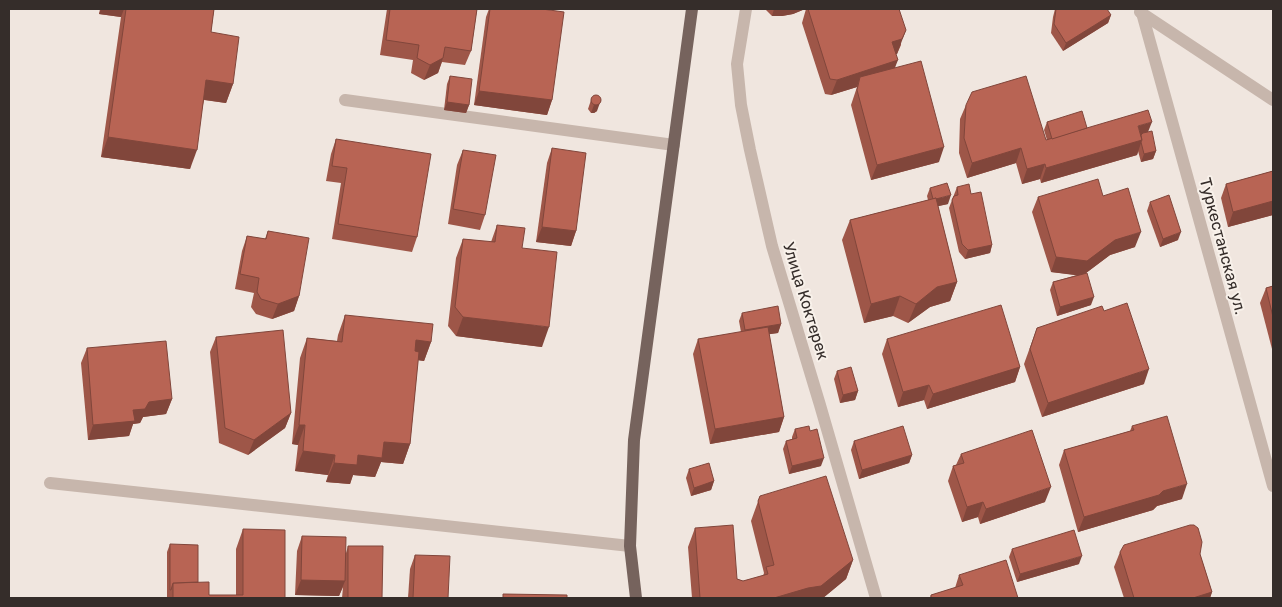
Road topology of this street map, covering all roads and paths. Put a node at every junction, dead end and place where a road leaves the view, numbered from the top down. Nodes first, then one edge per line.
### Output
1 (692, 9) edge
2 (746, 9) edge
3 (1139, 11) edge
4 (345, 100) dead end
5 (1273, 100) edge
6 (674, 145) junction
7 (50, 483) dead end
8 (1273, 486) edge
9 (630, 546) junction
10 (636, 598) edge
11 (876, 598) edge

1 - 6 main road
2 - 11 street, Улица Коктерек
3 - 5 street
3 - 8 street, Туркестанская ул.
4 - 6 street
6 - 9 main road
7 - 9 street
9 - 10 main road

